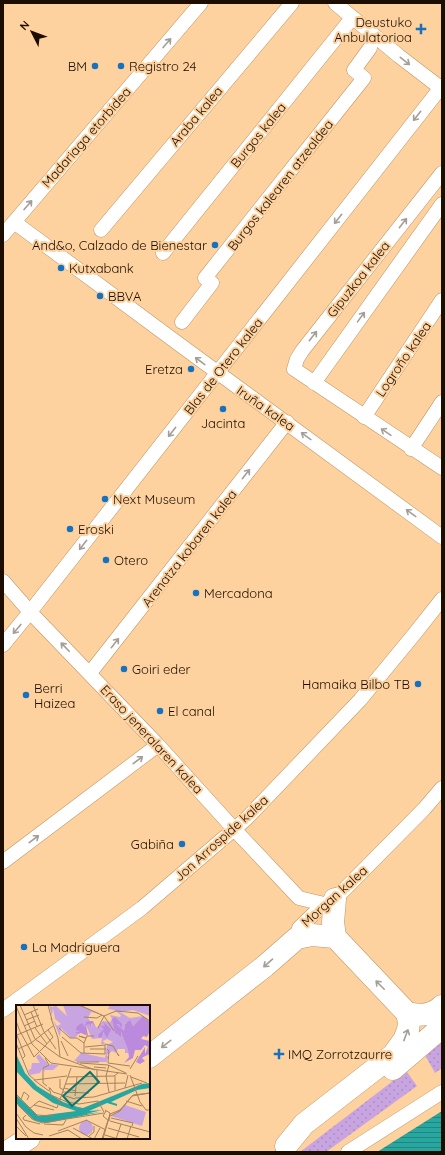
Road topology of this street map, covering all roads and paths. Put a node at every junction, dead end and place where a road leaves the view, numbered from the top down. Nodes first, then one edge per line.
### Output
1 (201, 3) edge
2 (292, 3) edge
3 (335, 3) edge
4 (352, 18) junction
5 (370, 48) dead end
6 (441, 87) edge
7 (442, 173) edge
8 (442, 204) edge
9 (14, 222) junction
10 (101, 230) dead end
11 (3, 235) edge
12 (163, 253) dead end
13 (442, 300) edge
14 (182, 322) dead end
15 (218, 374) junction
16 (314, 383) junction
17 (442, 402) edge
18 (364, 417) junction
19 (287, 422) junction
20 (412, 449) junction
21 (442, 468) edge
22 (442, 537) edge
23 (3, 581) edge
24 (442, 599) edge
25 (30, 612) junction
26 (3, 645) edge
27 (90, 673) junction
28 (158, 745) junction
29 (442, 788) edge
30 (234, 829) junction
31 (3, 862) edge
32 (299, 898) junction
33 (330, 902) junction
34 (298, 933) junction
35 (336, 937) junction
36 (442, 1006) edge
37 (3, 1010) edge
38 (406, 1014) junction
39 (442, 1027) edge
40 (150, 1056) edge
41 (442, 1092) edge
42 (27, 1139) edge
43 (282, 1149) edge
44 (7, 1152) edge
45 (348, 1152) edge

9 -> 1 street, Madariaga etorbidea
2 - 10 street, Araba kalea
3 - 4 street
4 -> 6 street
4 - 12 street, Burgos kalea
5 - 14 street, Burgos kalearen atzealdea
6 -> 15 street, Blas de Otero kalea
16 -> 7 street, Gipuzkoa kalea
16 -> 8 street, Gipuzkoa kalea
9 - 11 street, Madariaga etorbidea
15 -> 9 street, Iruña kalea
13 - 18 street, Logroño kalea
15 - 19 street, Iruña kalea
15 -> 25 street, Blas de Otero kalea
16 - 18 street, Gipuzkoa kalea
17 - 20 street
20 -> 18 street, Gipuzkoa kalea
22 -> 19 street, Iruña kalea
27 -> 19 street, Arenatza kobaren kalea
20 - 21 street, Gipuzkoa kalea
23 - 25 street, Eraso jeneralaren kalea
24 - 30 street, Jon Arrospide kalea
25 -> 26 street, Blas de Otero kalea
27 -> 25 street, Eraso jeneralaren kalea
27 - 28 street, Eraso jeneralaren kalea
28 - 30 street, Eraso jeneralaren kalea
31 -> 28 street
29 - 33 street, Morgan kalea
30 - 32 street, Eraso jeneralaren kalea
30 - 37 street, Jon Arrospide kalea
32 - 33 street
32 - 34 street
33 - 34 street, Morgan kalea
33 - 35 main road
34 - 35 main road
34 -> 40 main road, Morgan kalea
38 -> 35 main road
36 - 38 main road
43 -> 38 main road
39 - 43 main road
41 - 45 street
42 - 44 main road

